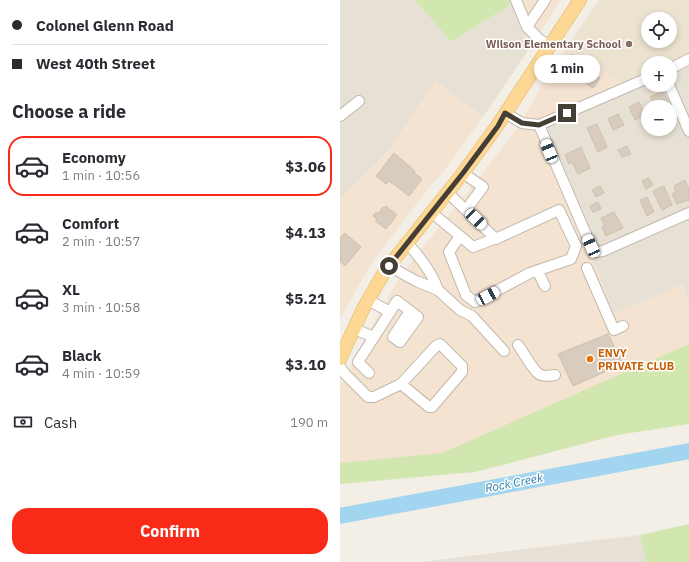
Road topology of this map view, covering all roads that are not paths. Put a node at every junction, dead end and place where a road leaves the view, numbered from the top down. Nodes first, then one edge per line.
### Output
1 (516, 0) edge
2 (545, 0) edge
3 (580, 0) edge
4 (527, 27) junction
5 (550, 46) junction
6 (689, 60) edge
7 (677, 66) edge
8 (641, 81) edge
9 (672, 92) edge
10 (359, 101) dead end
11 (505, 113) junction
12 (340, 116) edge
13 (539, 125) junction
14 (689, 132) edge
15 (463, 173) junction
16 (447, 192) junction
17 (466, 210) junction
18 (431, 212) junction
19 (689, 213) edge
20 (460, 236) junction
21 (496, 239) junction
22 (407, 243) junction
23 (389, 266) junction
24 (587, 268) dead end
25 (538, 272) junction
26 (544, 286) dead end
27 (438, 290) junction
28 (368, 300) junction
29 (390, 312) junction
30 (623, 326) dead end
31 (354, 329) junction
32 (374, 337) junction
33 (393, 337) dead end
34 (518, 345) dead end
35 (504, 351) dead end
36 (341, 360) edge
37 (358, 362) junction
38 (369, 374) dead end
39 (555, 375) dead end
40 (401, 384) junction

1 - 4 street
2 - 4 street
3 - 5 main road
4 - 5 street
5 - 11 main road
6 - 7 street
8 - 13 street
9 - 14 street
10 - 12 street
11 - 13 street
11 - 15 main road
13 - 19 street
15 - 16 main road
15 - 17 street
16 - 17 street
16 - 18 main road
17 - 21 street
18 - 20 street
18 - 22 main road
20 - 21 street
20 - 25 street
21 - 25 street
22 - 23 main road
22 - 27 street
23 - 27 street
23 - 28 main road
24 - 30 street
25 - 26 street
27 - 35 street
28 - 29 street
28 - 31 main road
29 - 32 street
29 - 33 street
31 - 32 street
31 - 36 main road
32 - 37 street
34 - 39 street
36 - 37 street
36 - 40 street
37 - 38 street
40 - 40 street

